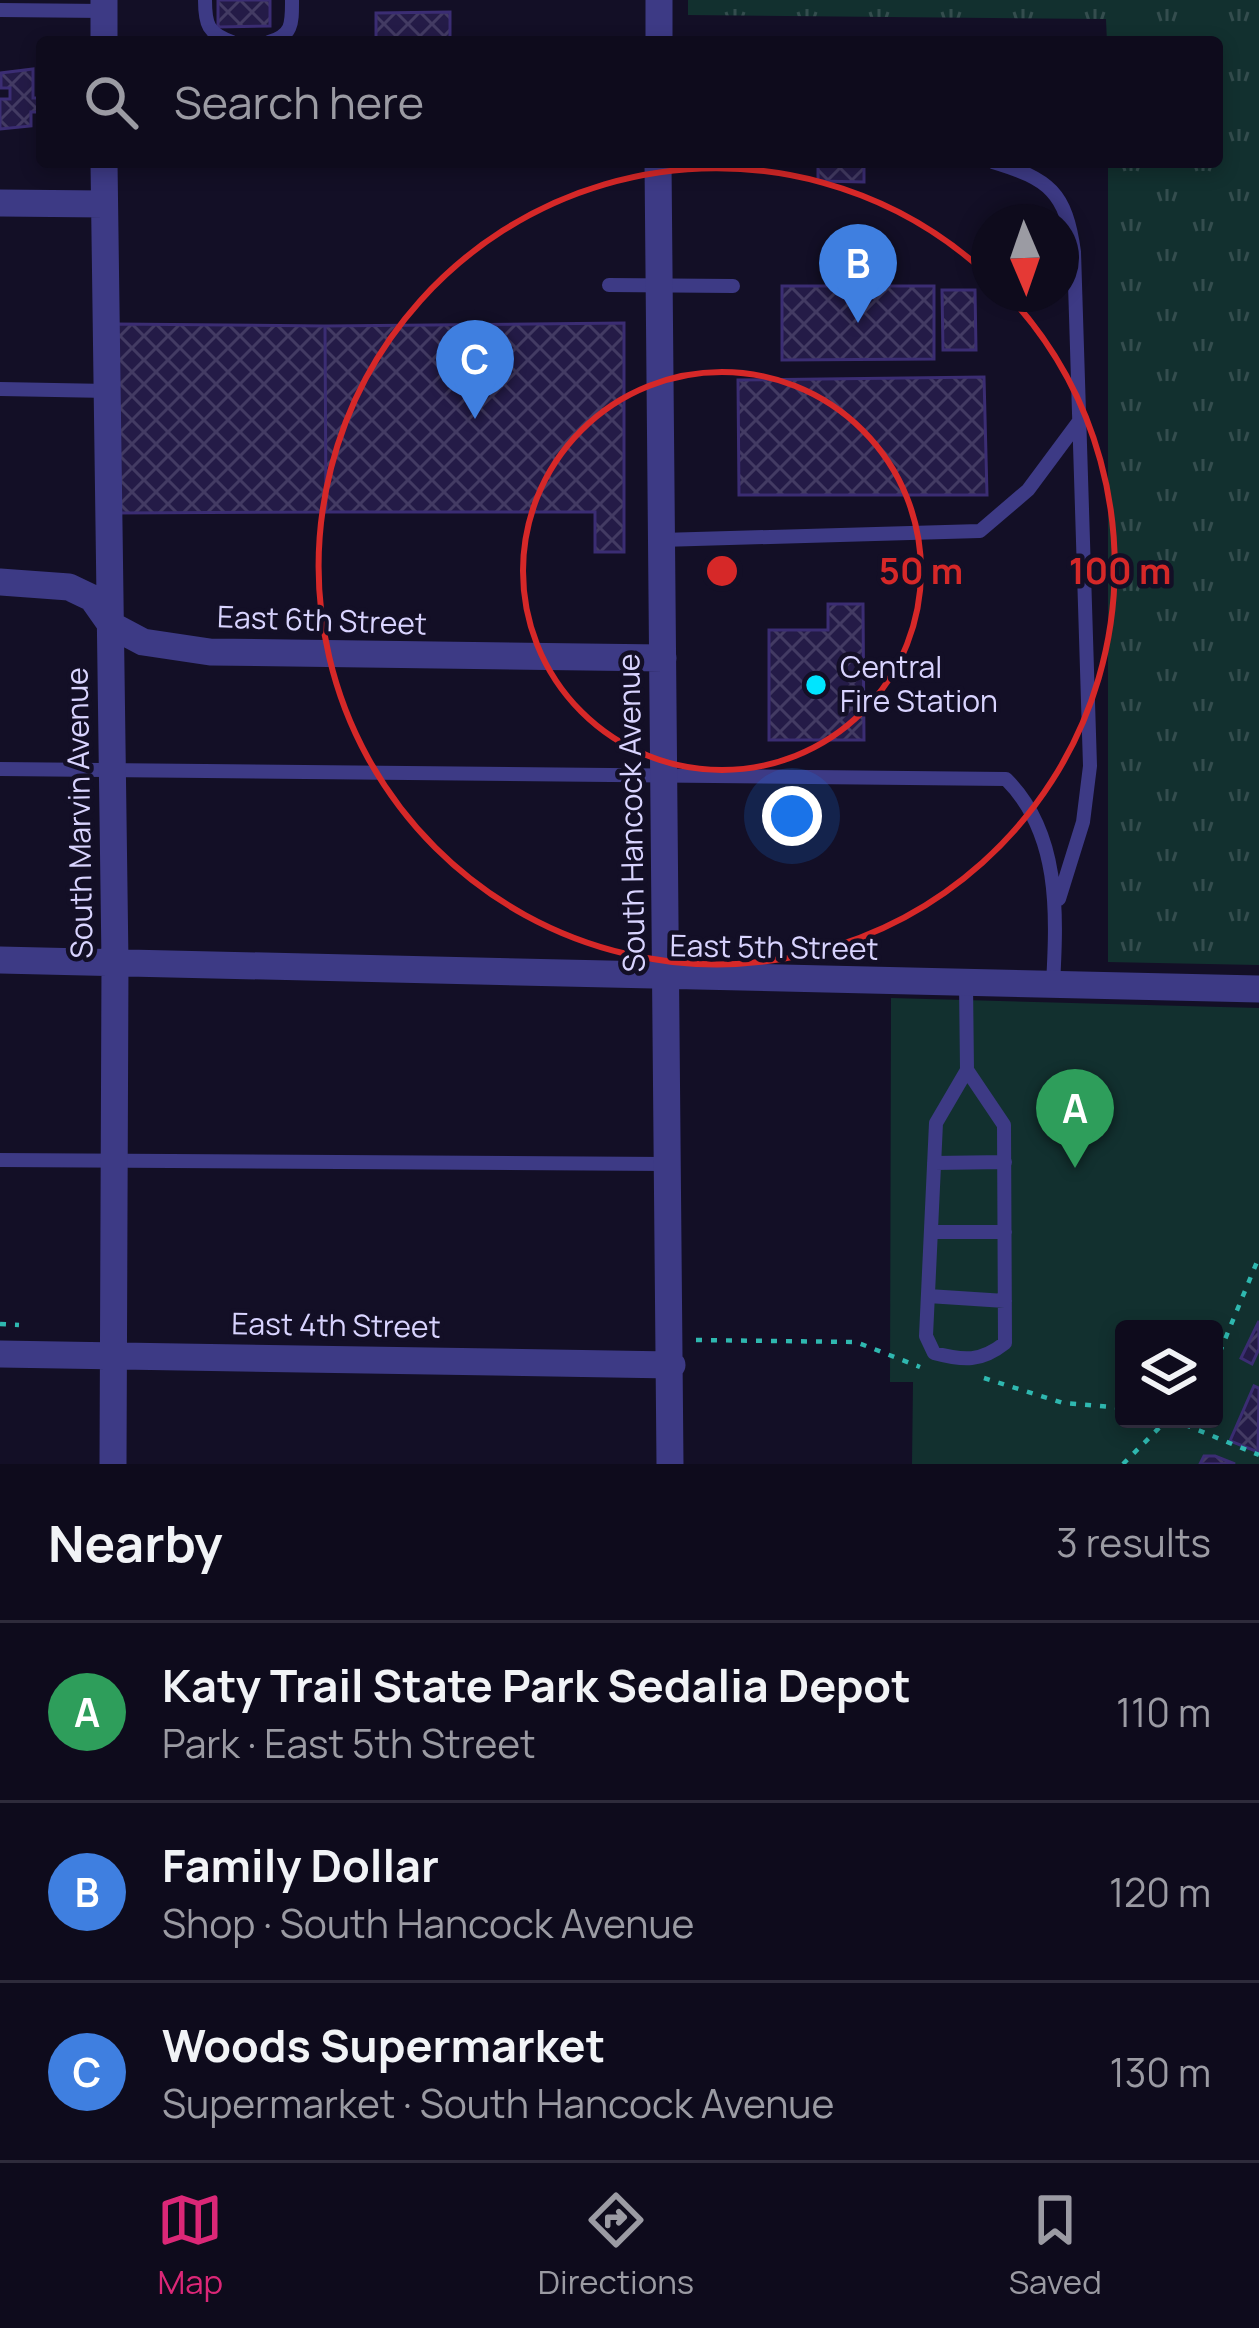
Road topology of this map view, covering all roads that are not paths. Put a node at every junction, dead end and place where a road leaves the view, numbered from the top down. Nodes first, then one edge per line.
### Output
1 (206, 0) edge
2 (292, 0) edge
3 (659, 0) edge
4 (104, 5) edge
5 (0, 10) edge
6 (104, 36) edge
7 (217, 36) edge
8 (279, 36) edge
9 (659, 36) edge
10 (104, 168) edge
11 (658, 168) edge
12 (1009, 168) edge
13 (0, 203) edge
14 (104, 204) junction
15 (609, 285) dead end
16 (733, 286) dead end
17 (658, 287) junction
18 (0, 389) edge
19 (109, 391) junction
20 (1080, 420) junction
21 (661, 539) junction
22 (0, 582) edge
23 (111, 625) junction
24 (663, 658) junction
25 (0, 769) edge
26 (113, 771) junction
27 (664, 776) junction
28 (1058, 904) junction
29 (0, 960) edge
30 (115, 962) junction
31 (666, 979) junction
32 (966, 984) junction
33 (1053, 986) junction
34 (1259, 989) edge
35 (967, 1070) junction
36 (0, 1160) edge
37 (115, 1162) junction
38 (1005, 1162) junction
39 (934, 1163) junction
40 (668, 1164) junction
41 (931, 1232) junction
42 (1005, 1232) junction
43 (928, 1296) junction
44 (1005, 1301) junction
45 (0, 1354) edge
46 (115, 1355) junction
47 (672, 1365) junction
48 (113, 1464) edge
49 (670, 1464) edge

1 - 7 lane
2 - 8 lane
3 - 9 street
4 - 5 lane
4 - 6 street
10 - 14 street, South Marvin Avenue
11 - 17 street, South Hancock Avenue
12 - 20 lane
13 - 14 street
14 - 19 street, South Marvin Avenue
15 - 17 lane
16 - 17 lane
17 - 21 street, South Hancock Avenue
18 - 19 lane
19 - 23 street, South Marvin Avenue
20 - 21 lane
20 - 28 lane
21 - 24 street, South Hancock Avenue
22 - 23 street, East 6th Street
23 - 24 street, East 6th Street
23 - 26 street, South Marvin Avenue
24 - 27 street, South Hancock Avenue
25 - 26 lane
26 - 27 lane
26 - 30 street, South Marvin Avenue
27 - 28 lane
27 - 31 street, South Hancock Avenue
28 - 33 lane
29 - 30 street, East 5th Street
30 - 31 street, East 5th Street
30 - 37 street, South Marvin Avenue
31 - 32 street, East 5th Street
31 - 40 street, South Hancock Avenue
32 - 33 street, East 5th Street
32 - 35 lane
33 - 34 street, East 5th Street
35 - 38 lane
35 - 39 lane
36 - 37 lane
37 - 40 lane
37 - 46 street, South Marvin Avenue
38 - 39 lane
38 - 42 lane
39 - 41 lane
40 - 47 street, South Hancock Avenue
41 - 42 lane
41 - 43 lane
42 - 44 lane
43 - 44 lane
43 - 44 lane
45 - 46 street, East 4th Street
46 - 47 street, East 4th Street
46 - 48 street, South Marvin Avenue
47 - 49 street, South Hancock Avenue

